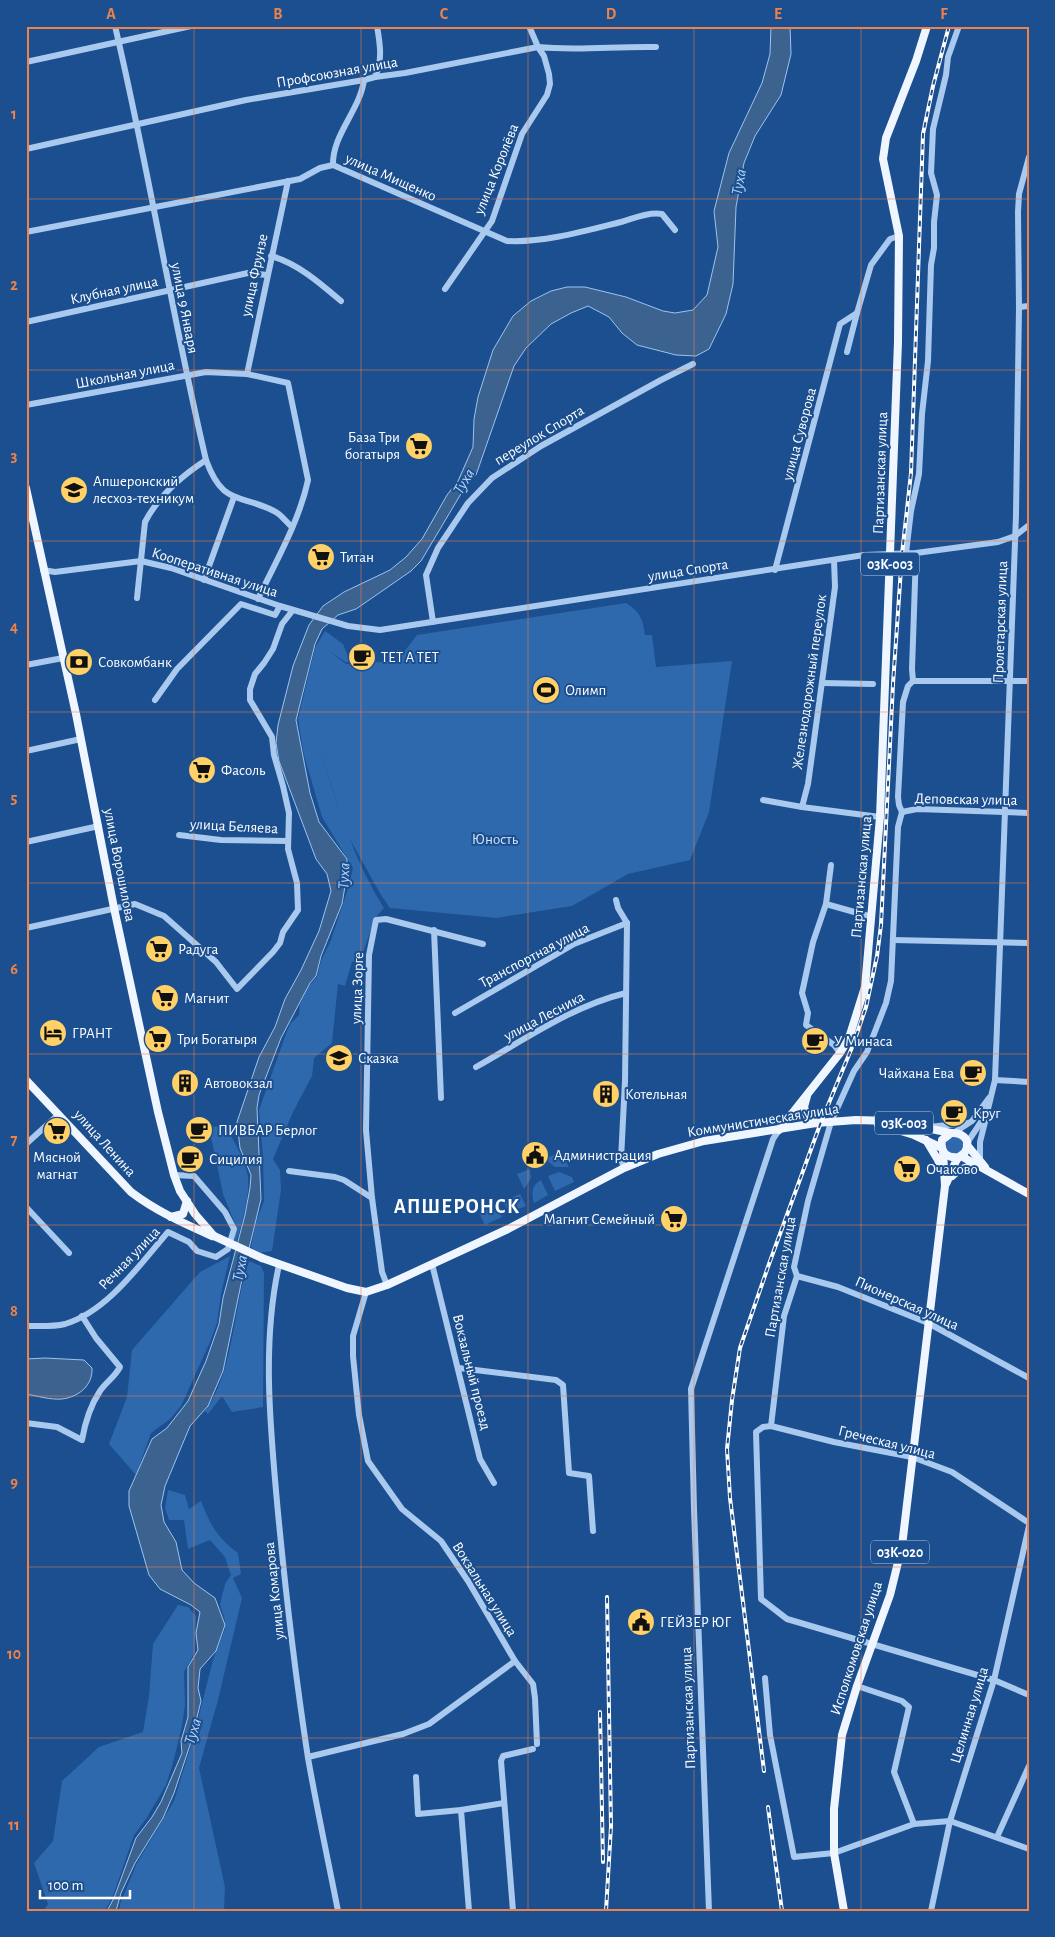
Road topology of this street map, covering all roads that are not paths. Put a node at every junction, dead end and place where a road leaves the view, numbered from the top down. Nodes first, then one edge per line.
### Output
1 (115, 26) edge
2 (191, 26) edge
3 (377, 26) edge
4 (529, 26) edge
5 (927, 26) edge
6 (959, 26) edge
7 (118, 42) junction
8 (538, 47) junction
9 (656, 47) dead end
10 (26, 62) edge
11 (375, 77) junction
12 (364, 80) junction
13 (137, 125) junction
14 (26, 149) edge
15 (1029, 157) edge
16 (333, 165) junction
17 (288, 181) junction
18 (153, 208) junction
19 (675, 230) dead end
20 (26, 232) edge
21 (483, 232) junction
22 (899, 236) junction
23 (271, 256) junction
24 (267, 275) junction
25 (445, 289) dead end
26 (169, 291) junction
27 (340, 300) dead end
28 (1029, 306) edge
29 (1019, 307) junction
30 (857, 314) junction
31 (26, 322) edge
32 (847, 352) dead end
33 (693, 364) dead end
34 (246, 374) junction
35 (186, 375) junction
36 (26, 405) edge
37 (206, 460) junction
38 (26, 488) edge
39 (234, 497) junction
40 (1029, 525) edge
41 (292, 527) junction
42 (1015, 536) junction
43 (906, 553) junction
44 (916, 553) junction
45 (890, 554) junction
46 (834, 560) junction
47 (140, 562) junction
48 (43, 570) junction
49 (775, 570) junction
50 (204, 580) junction
51 (137, 598) dead end
52 (258, 599) junction
53 (280, 606) junction
54 (293, 610) junction
55 (433, 622) junction
56 (348, 626) joint
57 (63, 658) junction
58 (26, 665) edge
59 (1011, 680) junction
60 (913, 681) junction
61 (1029, 681) edge
62 (823, 682) junction
63 (873, 684) dead end
64 (155, 700) dead end
65 (81, 739) junction
66 (26, 751) edge
67 (763, 800) dead end
68 (802, 807) junction
69 (902, 812) junction
70 (1006, 812) junction
71 (1029, 813) edge
72 (880, 817) junction
73 (99, 826) junction
74 (179, 835) dead end
75 (288, 841) junction
76 (26, 842) edge
77 (831, 865) dead end
78 (616, 900) dead end
79 (826, 904) junction
80 (114, 908) junction
81 (872, 917) junction
82 (626, 923) junction
83 (26, 928) edge
84 (434, 930) junction
85 (894, 940) junction
86 (1002, 942) junction
87 (1029, 943) edge
88 (483, 944) dead end
89 (626, 993) junction
90 (455, 1013) dead end
91 (840, 1053) junction
92 (476, 1068) dead end
93 (26, 1080) edge
94 (995, 1080) junction
95 (1029, 1082) edge
96 (994, 1088) junction
97 (808, 1094) junction
98 (441, 1098) dead end
99 (987, 1113) junction
100 (59, 1114) junction
101 (856, 1120) junction
102 (972, 1121) junction
103 (816, 1122) junction
104 (831, 1122) junction
105 (926, 1127) junction
106 (779, 1130) junction
107 (953, 1132) junction
108 (926, 1140) junction
109 (26, 1144) edge
110 (967, 1144) junction
111 (942, 1149) junction
112 (960, 1157) junction
113 (981, 1165) junction
114 (624, 1168) junction
115 (289, 1171) dead end
116 (174, 1175) junction
117 (945, 1186) junction
118 (1029, 1194) edge
119 (372, 1198) junction
120 (187, 1201) junction
121 (26, 1206) edge
122 (169, 1217) junction
123 (214, 1236) junction
124 (68, 1253) dead end
125 (432, 1264) junction
126 (279, 1265) junction
127 (797, 1276) junction
128 (387, 1285) junction
129 (366, 1292) junction
130 (82, 1316) junction
131 (928, 1323) junction
132 (26, 1326) edge
133 (459, 1368) junction
134 (1029, 1378) edge
135 (26, 1423) edge
136 (772, 1426) junction
137 (912, 1457) junction
138 (494, 1483) dead end
139 (1029, 1525) edge
140 (593, 1532) dead end
141 (872, 1644) junction
142 (515, 1661) junction
143 (765, 1678) dead end
144 (994, 1680) junction
145 (857, 1686) junction
146 (1029, 1696) edge
147 (308, 1757) junction
148 (1029, 1766) edge
149 (416, 1777) dead end
150 (504, 1803) junction
151 (461, 1810) junction
152 (950, 1820) junction
153 (914, 1824) junction
154 (997, 1837) junction
155 (1029, 1849) edge
156 (834, 1853) junction
157 (338, 1911) edge
158 (469, 1911) edge
159 (513, 1911) edge
160 (709, 1911) edge
161 (844, 1911) edge
162 (931, 1911) edge

1 - 7 street, улица 9 Января
2 - 7 street
3 - 11 street
4 - 8 street, улица Королёва
5 - 22 main road, Партизанская улица / 03К-003
6 - 43 street, Партизанская улица
7 - 10 street
7 - 13 street, улица 9 Января
8 - 9 street, Профсоюзная улица
8 - 11 street, Профсоюзная улица
8 - 21 street, улица Королёва
11 - 12 street, Профсоюзная улица
12 - 13 street, Профсоюзная улица
12 - 16 street
13 - 14 street, Профсоюзная улица
13 - 18 street, улица 9 Января
15 - 29 street, Пролетарская улица
16 - 17 street, улица Мищенко
16 - 21 street, улица Мищенко
17 - 18 street, улица Мищенко
17 - 23 street, улица Фрунзе
18 - 20 street, улица Мищенко
18 - 26 street, улица 9 Января
19 - 21 street, улица Мищенко
21 - 25 street, улица Королёва
22 - 30 street
22 - 45 main road, Партизанская улица / 03К-003
23 - 24 street, улица Фрунзе
23 - 27 street
24 - 26 street, Клубная улица
24 - 34 street, улица Фрунзе
26 - 31 street, Клубная улица
26 - 35 street, улица 9 Января
28 - 29 street
29 - 42 street, Пролетарская улица
30 - 32 street
30 - 49 street, улица Суворова
33 - 55 street, переулок Спорта
34 - 35 street, Школьная улица
34 - 41 street, Школьная улица
35 - 36 street, Школьная улица
35 - 37 street, улица 9 Января
37 - 39 street, улица 9 Января
37 - 47 street
38 - 48 main road, улица Ворошилова
39 - 41 street
39 - 50 street
40 - 42 street, улица Спорта
41 - 52 street
42 - 44 street, улица Спорта
42 - 59 street, Пролетарская улица
43 - 44 street, улица Спорта
43 - 45 street, улица Спорта
44 - 60 street, Партизанская улица
45 - 46 street, улица Спорта
45 - 72 main road, Партизанская улица / 03К-003
46 - 49 street, улица Спорта
46 - 62 street, Железнодорожный переулок
47 - 48 street, Кооперативная улица
47 - 50 street, Кооперативная улица
47 - 51 street
48 - 57 main road, улица Ворошилова
49 - 55 street, улица Спорта
50 - 52 street, Кооперативная улица
52 - 53 street, Кооперативная улица
53 - 54 street, Кооперативная улица
53 - 64 street
54 - 56 street, Кооперативная улица
54 - 75 street
55 - 56 street, улица Спорта
57 - 58 street
57 - 65 main road, улица Ворошилова
59 - 60 street
59 - 61 street
59 - 70 street, Пролетарская улица
60 - 69 street, Партизанская улица
62 - 63 street
62 - 68 street, Железнодорожный переулок
65 - 66 street
65 - 73 main road, улица Ворошилова
67 - 68 street
68 - 72 street
69 - 70 street, Деповская улица
69 - 85 street, Партизанская улица
70 - 71 street, Деповская улица
70 - 86 street, Пролетарская улица
72 - 81 main road, Партизанская улица / 03К-003
73 - 76 street
73 - 80 main road, улица Ворошилова
74 - 75 street, улица Беляева
75 - 80 street
77 - 79 street
78 - 82 street
79 - 81 street
79 - 91 street
80 - 83 street
80 - 116 main road, улица Ворошилова
81 - 91 main road, Партизанская улица / 03К-003
82 - 89 street
82 - 90 street, Транспортная улица
84 - 88 street, улица Зорге
84 - 98 street
84 - 119 street, улица Зорге
85 - 86 street
85 - 104 street, Партизанская улица
86 - 87 street
86 - 94 street, Пролетарская улица
89 - 92 street, улица Лесника
89 - 114 street
91 - 97 main road, Партизанская улица / 03К-003
93 - 100 main road, улица Ленина
94 - 95 street
94 - 96 street, Пролетарская улица
96 - 99 street, Пролетарская улица
96 - 102 street, Пролетарская улица
97 - 103 main road
97 - 106 main road
99 - 110 street, Пролетарская улица
99 - 113 street
100 - 109 street
100 - 122 main road, улица Ленина
101 - 104 main road, Коммунистическая улица / 03К-003
101 - 105 main road, Коммунистическая улица / 03К-003
101 - 108 main road, Коммунистическая улица / 03К-003
102 - 105 street
102 - 107 street, Пролетарская улица
103 - 104 main road, Коммунистическая улица / 03К-003
103 - 106 main road, Коммунистическая улица
104 - 127 street, Партизанская улица
105 - 107 main road, Коммунистическая улица / 03К-003
106 - 114 main road, Коммунистическая улица
106 - 160 street, Партизанская улица
107 - 110 main road, 03К-003
107 - 111 main road, 03К-003
108 - 111 main road, Коммунистическая улица / 03К-003
108 - 117 main road
110 - 112 main road
110 - 113 main road, 03К-003
111 - 112 main road, 03К-003
111 - 117 main road, Исполкомовская улица
112 - 113 main road, 03К-003
112 - 117 main road, Исполкомовская улица
113 - 117 main road
113 - 118 main road, 03К-003
114 - 125 main road, Коммунистическая улица
115 - 119 street
116 - 120 main road, улица Ворошилова
116 - 130 street, Речная улица
117 - 131 main road, Исполкомовская улица / 03К-020
119 - 128 street, улица Зорге
120 - 122 main road
120 - 123 main road, улица Ворошилова
121 - 124 street
122 - 123 main road, улица Ленина
123 - 126 main road, улица Ленина, bridge
125 - 128 main road, Коммунистическая улица
125 - 133 street, Вокзальный проезд
126 - 129 main road
126 - 147 street, улица Комарова
127 - 131 street, Пионерская улица
127 - 136 street, Партизанская улица
128 - 129 main road, Коммунистическая улица
129 - 142 street, Вокзальная улица
130 - 132 street, Речная улица
130 - 135 street
131 - 134 street, Пионерская улица
131 - 137 main road, Исполкомовская улица / 03К-020
133 - 138 street, Вокзальный проезд
133 - 140 street
136 - 137 street, Греческая улица
136 - 141 street
137 - 139 street, Греческая улица
137 - 141 main road, Исполкомовская улица / 03К-020
139 - 144 street, Целинная улица
141 - 144 street
141 - 145 main road, Исполкомовская улица / 03К-020
142 - 147 street
142 - 150 street, Вокзальная улица
143 - 156 street
144 - 146 street
144 - 152 street, Целинная улица
145 - 153 street
145 - 156 main road, Исполкомовская улица / 03К-020
147 - 157 street, улица Комарова
148 - 154 street
149 - 151 street
150 - 151 street
150 - 159 street, Вокзальная улица
151 - 158 street
152 - 153 street
152 - 154 street
152 - 162 street, Целинная улица
153 - 156 street
154 - 155 street
156 - 161 main road, Исполкомовская улица / 03К-020

